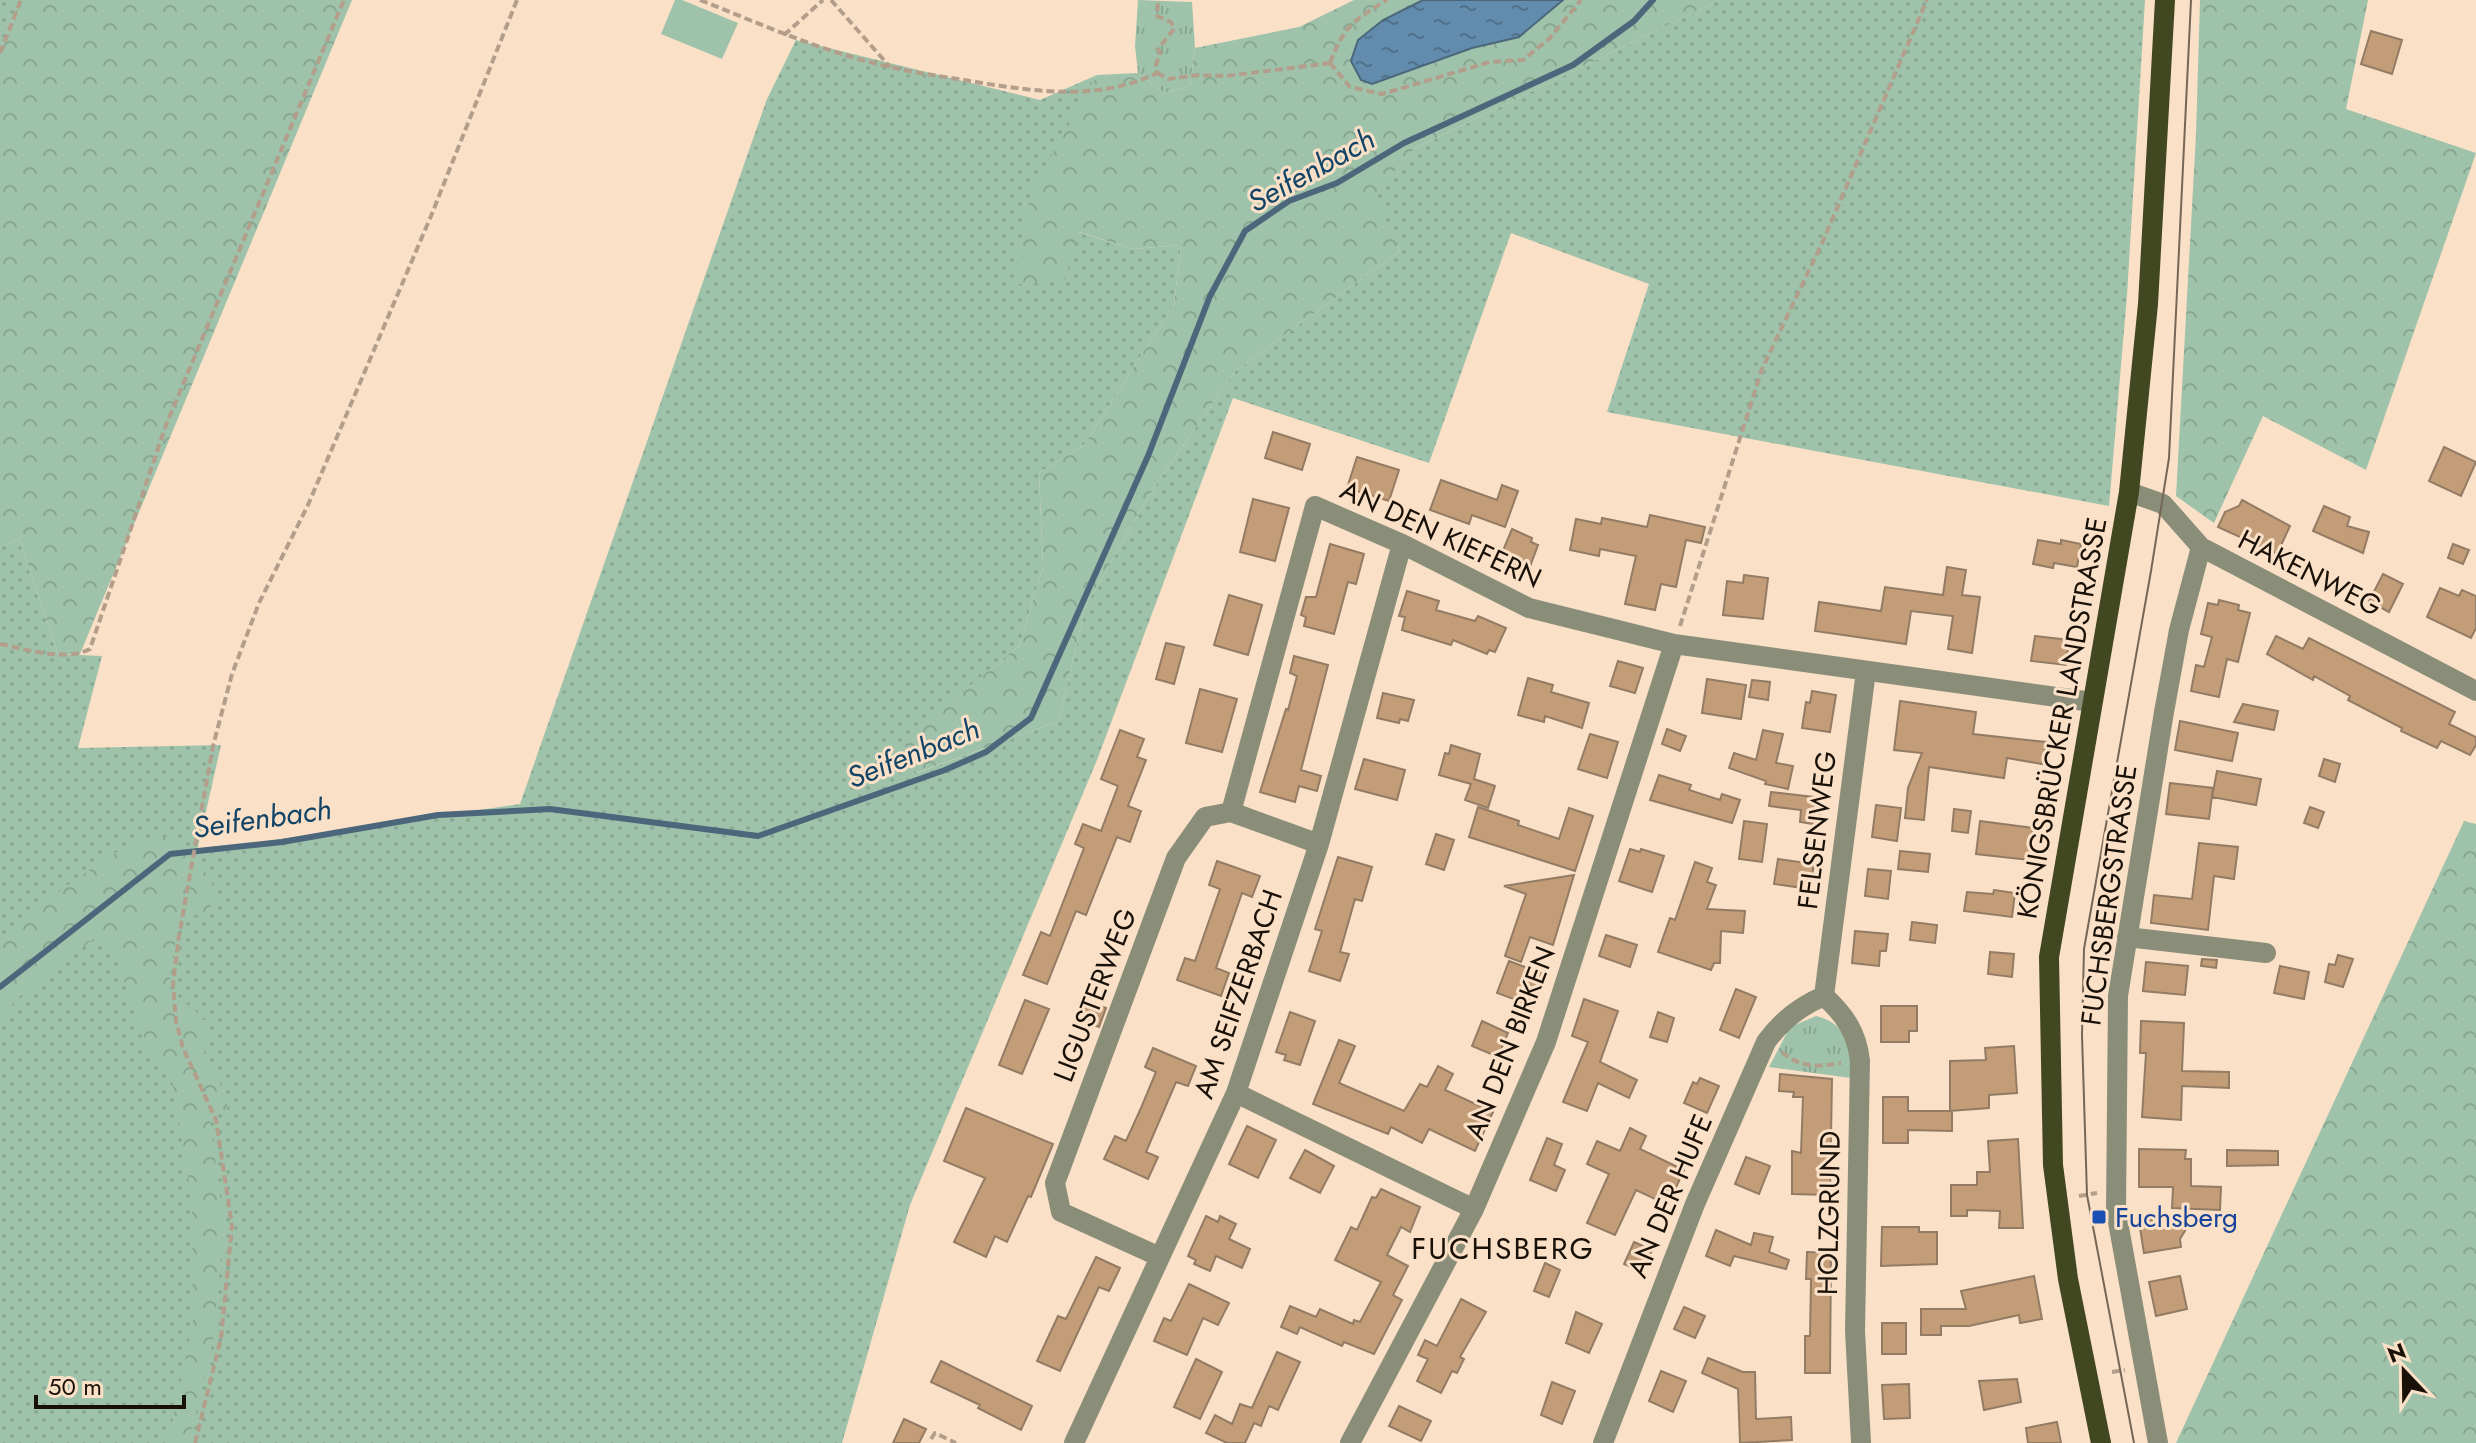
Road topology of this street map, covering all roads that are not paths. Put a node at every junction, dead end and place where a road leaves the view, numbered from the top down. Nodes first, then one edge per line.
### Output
1 (2165, 0) edge
2 (2129, 492) junction
3 (1402, 544) junction
4 (2201, 547) junction
5 (1674, 644) junction
6 (1866, 671) junction
7 (2476, 691) edge
8 (2092, 702) junction
9 (1231, 812) junction
10 (1319, 844) junction
11 (2127, 937) junction
12 (2266, 953) dead end
13 (1824, 996) junction
14 (1236, 1093) junction
15 (1474, 1209) junction
16 (1160, 1257) junction
17 (1074, 1443) edge
18 (1350, 1443) edge
19 (1603, 1443) edge
20 (1861, 1443) edge
21 (2101, 1443) edge
22 (2158, 1443) edge

1 - 2 main road, KÖNIGSBRÜCKER LANDSTRASSE
2 - 4 street, HAKENWEG
2 - 8 main road, KÖNIGSBRÜCKER LANDSTRASSE
3 - 5 street, AN DEN KIEFERN
3 - 9 street, AN DEN KIEFERN
3 - 10 street, AM SEIFZERBACH
4 - 7 street, HAKENWEG
4 - 11 street, FUCHSBERGSTRASSE
5 - 6 street, AN DEN KIEFERN
5 - 15 street, AN DEN BIRKEN
6 - 8 street, AN DEN KIEFERN
6 - 13 street, FELSENWEG
8 - 21 main road, KÖNIGSBRÜCKER LANDSTRASSE
9 - 10 street
9 - 16 street, LIGUSTERWEG
10 - 14 street, AM SEIFZERBACH
11 - 12 street
11 - 22 street, FUCHSBERGSTRASSE
13 - 19 street, AN DER HUFE
13 - 20 street, HOLZGRUND
14 - 15 street
14 - 16 street, AM SEIFZERBACH
15 - 18 street, AN DEN BIRKEN
16 - 17 street, AM SEIFZERBACH

